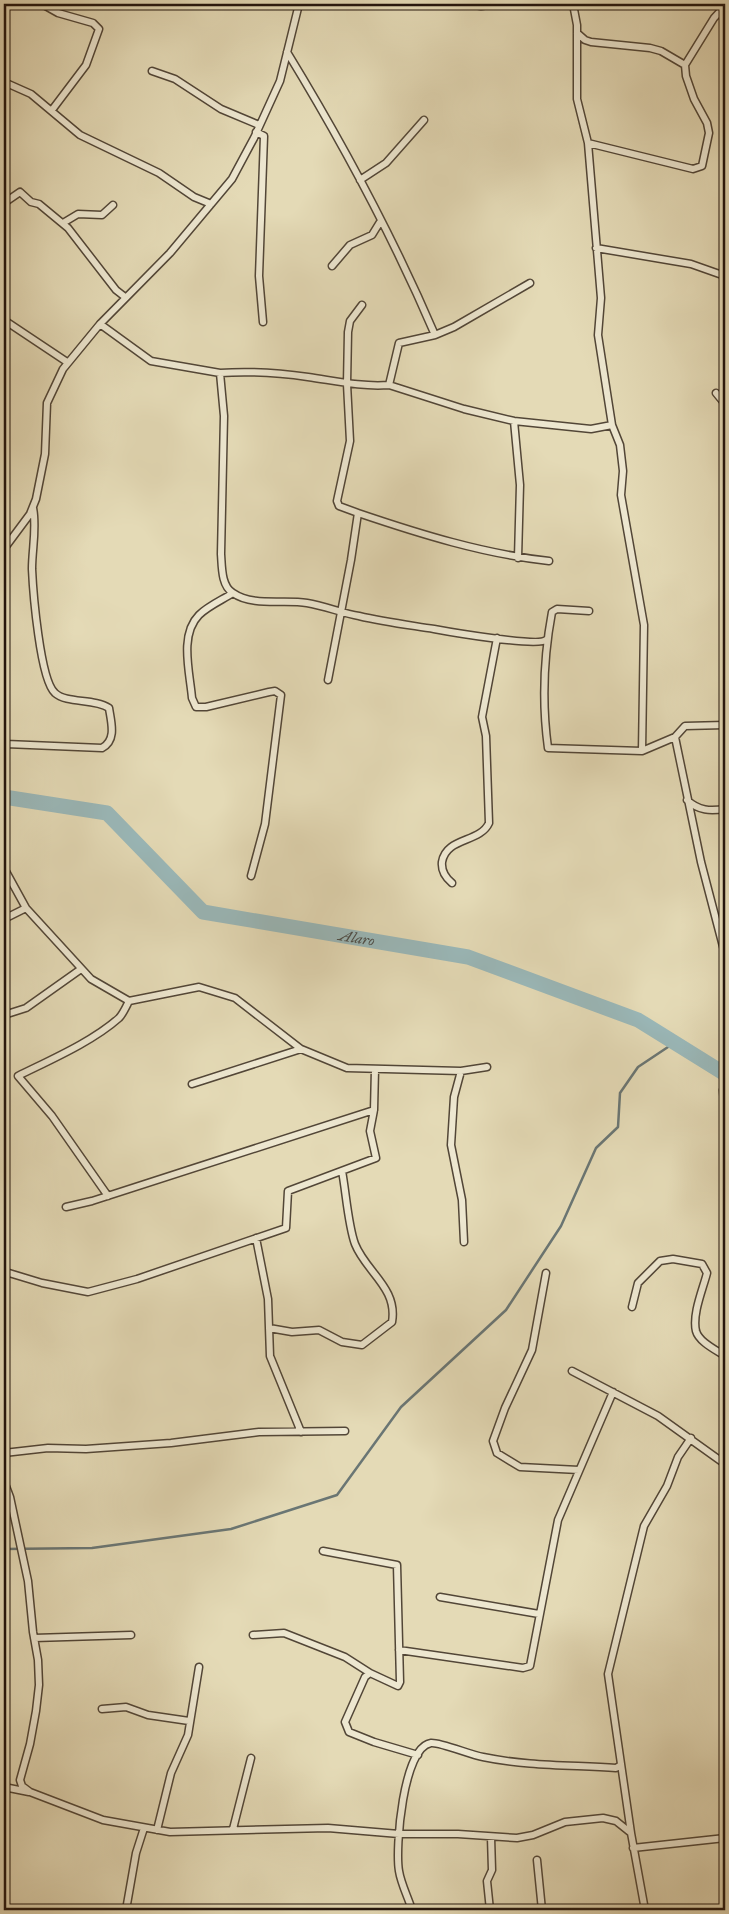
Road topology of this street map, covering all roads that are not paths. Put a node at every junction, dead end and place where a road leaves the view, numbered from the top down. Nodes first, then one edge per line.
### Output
1 (42, 4) edge
2 (299, 4) edge
3 (468, 4) edge
4 (497, 4) edge
5 (573, 4) edge
6 (725, 6) edge
7 (577, 33) junction
8 (287, 52) junction
9 (685, 66) junction
10 (152, 71) dead end
11 (4, 82) edge
12 (52, 110) junction
13 (424, 120) dead end
14 (258, 128) junction
15 (588, 143) junction
16 (360, 180) junction
17 (4, 203) edge
18 (211, 204) junction
19 (112, 205) dead end
20 (380, 222) junction
21 (63, 223) junction
22 (596, 248) junction
23 (332, 266) dead end
24 (725, 276) edge
25 (530, 282) dead end
26 (125, 297) junction
27 (362, 305) dead end
28 (4, 320) edge
29 (263, 322) dead end
30 (100, 324) junction
31 (434, 335) junction
32 (67, 362) junction
33 (220, 372) junction
34 (347, 384) junction
35 (389, 384) junction
36 (716, 393) dead end
37 (725, 404) edge
38 (514, 421) junction
39 (612, 425) junction
40 (33, 508) junction
41 (358, 513) junction
42 (4, 550) edge
43 (518, 558) junction
44 (549, 561) dead end
45 (233, 593) junction
46 (340, 611) junction
47 (589, 611) dead end
48 (497, 638) junction
49 (546, 640) junction
50 (328, 680) dead end
51 (725, 725) edge
52 (4, 731) edge
53 (675, 736) junction
54 (5, 746) edge
55 (642, 751) junction
56 (687, 800) junction
57 (725, 809) edge
58 (4, 868) edge
59 (251, 876) dead end
60 (452, 883) dead end
61 (26, 908) junction
62 (4, 919) edge
63 (725, 954) edge
64 (81, 969) junction
65 (129, 1001) junction
66 (4, 1016) edge
67 (300, 1049) junction
68 (487, 1067) dead end
69 (375, 1069) junction
70 (460, 1071) junction
71 (192, 1084) dead end
72 (725, 1086) edge
73 (374, 1110) junction
74 (725, 1115) edge
75 (342, 1171) junction
76 (108, 1196) junction
77 (66, 1207) dead end
78 (256, 1238) junction
79 (464, 1242) dead end
80 (546, 1273) dead end
81 (4, 1274) edge
82 (632, 1307) dead end
83 (269, 1328) junction
84 (725, 1356) edge
85 (572, 1371) dead end
86 (613, 1392) junction
87 (301, 1432) junction
88 (345, 1432) dead end
89 (691, 1438) junction
90 (4, 1453) edge
91 (725, 1464) edge
92 (579, 1470) junction
93 (4, 1481) edge
94 (323, 1551) dead end
95 (440, 1597) dead end
96 (539, 1614) junction
97 (131, 1635) dead end
98 (253, 1635) dead end
99 (34, 1638) junction
100 (399, 1650) junction
101 (199, 1667) dead end
102 (370, 1673) junction
103 (102, 1709) dead end
104 (189, 1721) junction
105 (418, 1755) junction
106 (251, 1758) dead end
107 (621, 1765) junction
108 (4, 1787) edge
109 (30, 1792) junction
110 (144, 1828) junction
111 (233, 1829) junction
112 (157, 1830) junction
113 (631, 1833) junction
114 (399, 1834) junction
115 (491, 1837) junction
116 (725, 1838) edge
117 (633, 1848) junction
118 (537, 1860) dead end
119 (126, 1910) edge
120 (412, 1910) edge
121 (490, 1910) edge
122 (542, 1910) edge
123 (645, 1910) edge

1 - 12 street
2 - 8 street
3 - 4 street
5 - 7 street
6 - 9 street
7 - 9 street
7 - 15 street
8 - 14 street
8 - 16 street
9 - 15 street
10 - 14 street
11 - 12 street
12 - 18 street
13 - 16 street
14 - 18 street
14 - 29 street
15 - 22 street
16 - 20 street
17 - 21 street
18 - 26 street
19 - 21 street
20 - 23 street
20 - 31 street
21 - 26 street
22 - 24 street
22 - 39 street
25 - 31 street
26 - 30 street
27 - 34 street
28 - 32 street
30 - 32 street
30 - 33 street
31 - 35 street
32 - 40 street
33 - 34 street
33 - 45 street
34 - 35 street
34 - 41 street
35 - 38 street
36 - 37 street
38 - 39 street
38 - 43 street
39 - 55 street
40 - 42 street
40 - 54 street
41 - 43 street
41 - 46 street
43 - 44 street
45 - 46 street
45 - 59 street
46 - 48 street
46 - 50 street
47 - 49 street
48 - 49 street
48 - 60 street
49 - 55 street
51 - 53 street
52 - 54 street
53 - 55 street
53 - 56 street
56 - 57 street
56 - 63 street
58 - 61 street
61 - 62 street
61 - 64 street
64 - 65 street
64 - 66 street
65 - 67 street
65 - 76 street
67 - 69 street
67 - 71 street
68 - 70 street
69 - 70 street
69 - 73 street
70 - 79 street
72 - 74 street
73 - 75 street
73 - 76 street
75 - 78 street
75 - 83 street
76 - 77 street
78 - 81 street
78 - 83 street
80 - 92 street
82 - 84 street
83 - 87 street
85 - 86 street
86 - 89 street
86 - 92 street
87 - 88 street
87 - 90 street
89 - 91 street
89 - 107 street
92 - 96 street
93 - 99 street
94 - 100 street
95 - 96 street
96 - 100 street
97 - 99 street
98 - 102 street
99 - 109 street
100 - 102 street
101 - 104 street
102 - 105 street
103 - 104 street
104 - 112 street
105 - 107 street
105 - 114 street
106 - 111 street
107 - 113 street
108 - 109 street
109 - 110 street
110 - 112 street
110 - 119 street
111 - 112 street
111 - 114 street
113 - 115 street
113 - 117 street
114 - 115 street
114 - 120 street
115 - 121 street
116 - 117 street
117 - 123 street
118 - 122 street

